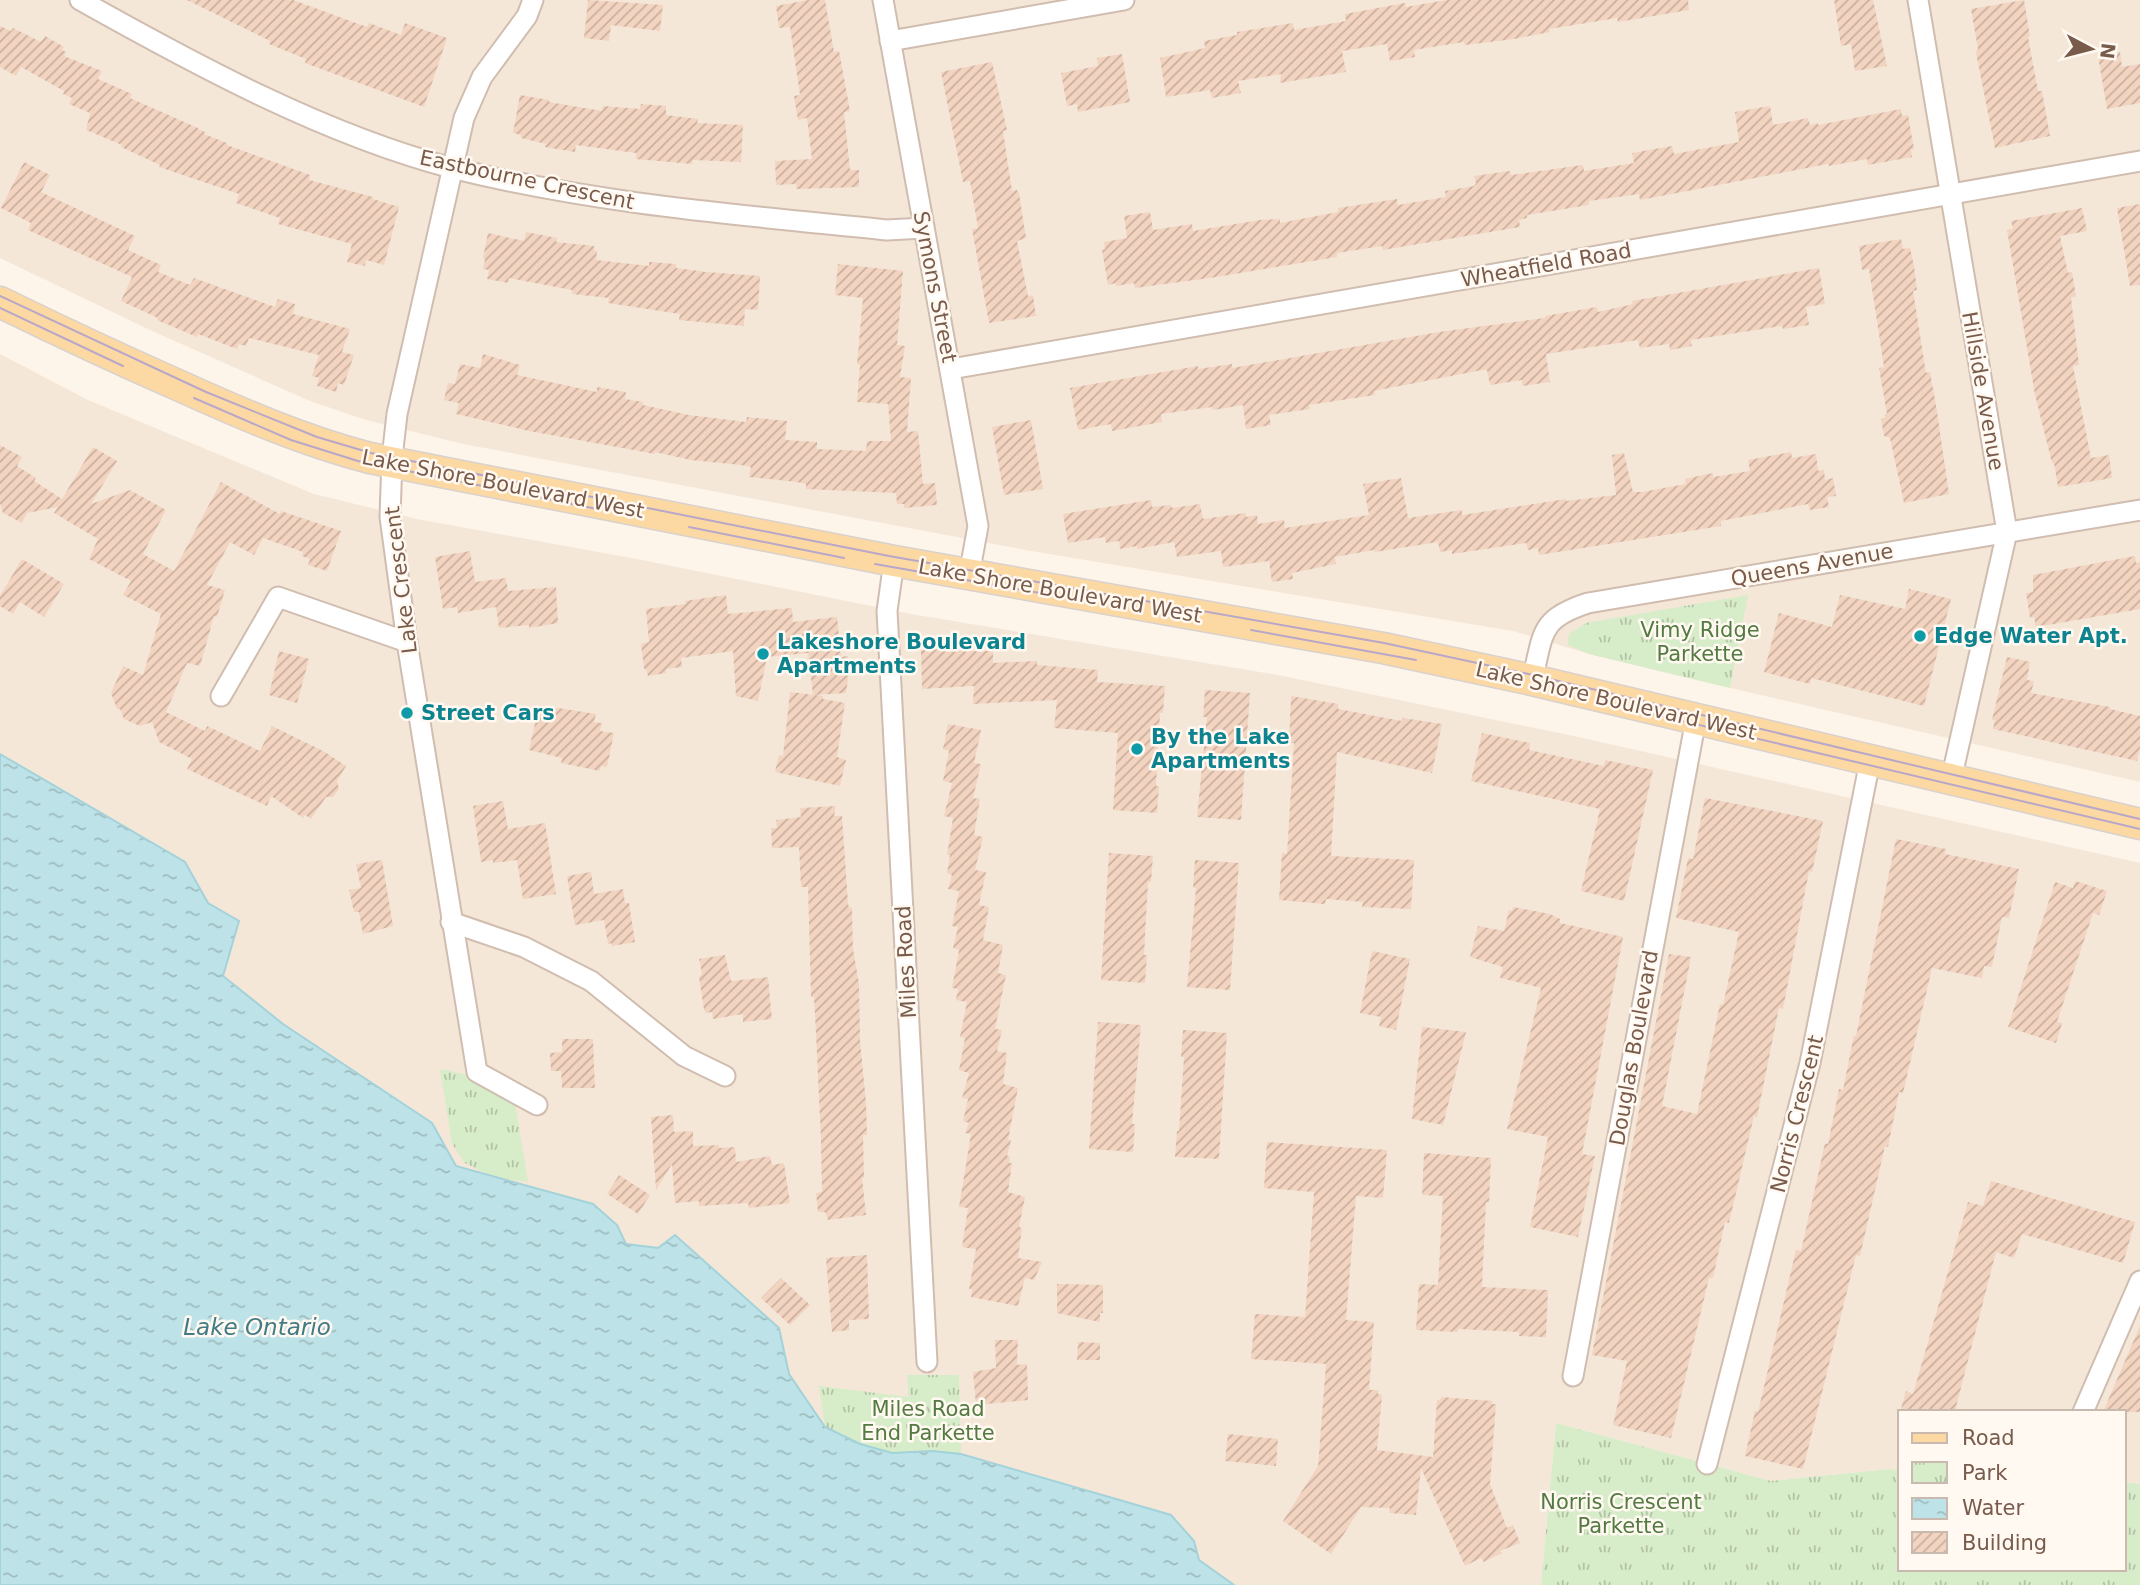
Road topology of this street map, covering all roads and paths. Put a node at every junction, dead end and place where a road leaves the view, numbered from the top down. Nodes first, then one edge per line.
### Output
1 (80, 0) edge
2 (533, 0) edge
3 (883, 0) edge
4 (1124, 0) edge
5 (1918, 0) edge
6 (890, 41) junction
7 (2140, 160) edge
8 (451, 167) junction
9 (1950, 194) junction
10 (924, 228) junction
11 (0, 302) edge
12 (951, 369) junction
13 (392, 463) junction
14 (2140, 510) edge
15 (2007, 532) junction
16 (894, 561) junction
17 (969, 575) junction
18 (407, 642) junction
19 (1532, 680) junction
20 (221, 696) dead end
21 (1696, 719) junction
22 (1870, 761) junction
23 (1951, 780) junction
24 (2140, 824) edge
25 (452, 922) junction
26 (724, 1076) dead end
27 (537, 1105) dead end
28 (2140, 1280) edge
29 (927, 1362) dead end
30 (1573, 1376) dead end
31 (2085, 1410) edge
32 (1707, 1464) dead end

1 - 8 street, Eastbourne Crescent
2 - 8 street, Lake Crescent
3 - 6 street, Symons Street
4 - 6 street
5 - 9 street, Hillside Avenue
6 - 10 street, Symons Street
7 - 9 street, Wheatfield Road
8 - 10 street, Eastbourne Crescent
8 - 13 street, Lake Crescent
9 - 12 street, Wheatfield Road
9 - 15 street, Hillside Avenue
10 - 12 street, Symons Street
11 - 13 main road, Lake Shore Boulevard West
12 - 17 street, Symons Street
13 - 16 main road, Lake Shore Boulevard West
13 - 18 street, Lake Crescent
14 - 15 street, Queens Avenue
15 - 19 street, Queens Avenue
15 - 23 street, Hillside Avenue
16 - 17 main road, Lake Shore Boulevard West
16 - 29 street, Miles Road
17 - 19 main road, Lake Shore Boulevard West
18 - 20 street
18 - 25 street, Lake Crescent
19 - 21 main road, Lake Shore Boulevard West
21 - 22 main road, Lake Shore Boulevard West
21 - 30 street, Douglas Boulevard
22 - 23 main road, Lake Shore Boulevard West
22 - 32 street, Norris Crescent
23 - 24 main road, Lake Shore Boulevard West
25 - 26 street
25 - 27 street, Lake Crescent
28 - 31 street

